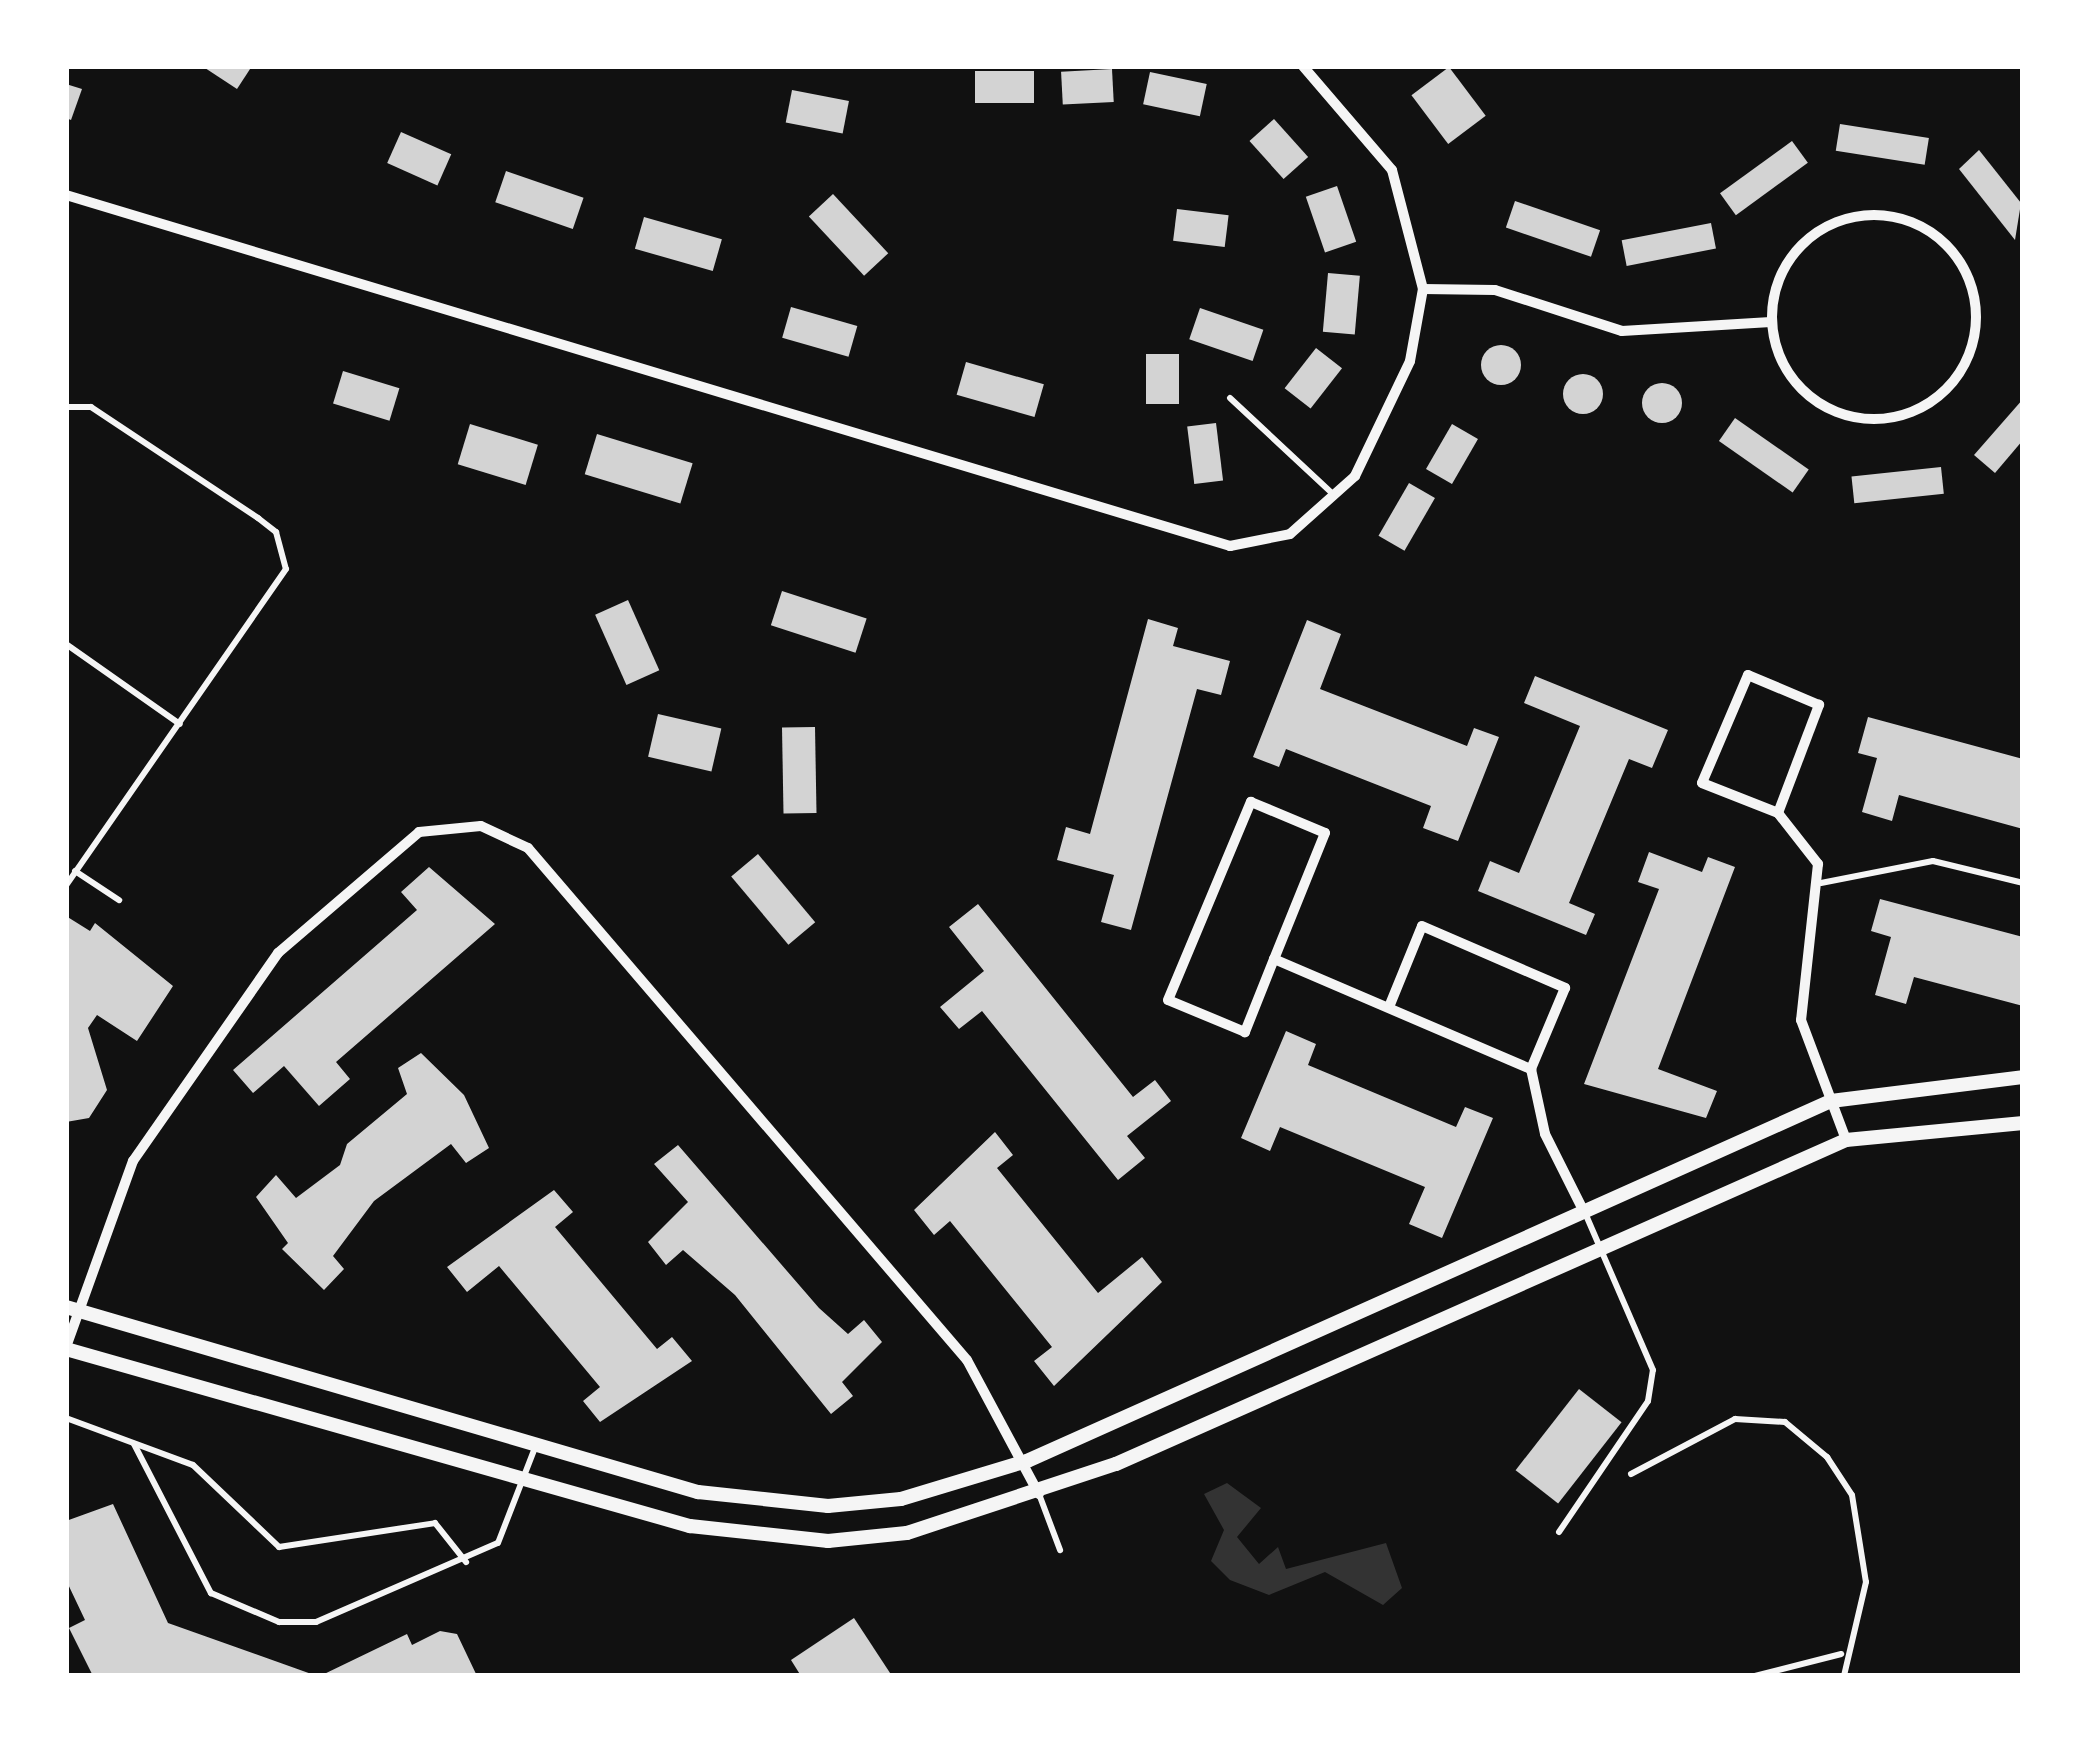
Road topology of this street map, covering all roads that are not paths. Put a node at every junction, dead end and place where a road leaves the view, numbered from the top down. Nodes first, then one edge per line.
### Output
1 (1303, 66) edge
2 (66, 195) edge
3 (1423, 289) junction
4 (1771, 322) junction
5 (1229, 398) dead end
6 (66, 407) edge
7 (1337, 498) junction
8 (66, 644) edge
9 (180, 724) junction
10 (1778, 813) junction
11 (75, 871) junction
12 (1821, 883) junction
13 (2023, 883) edge
14 (66, 885) edge
15 (119, 900) dead end
16 (1274, 958) junction
17 (1389, 1007) junction
18 (1531, 1069) junction
19 (2023, 1077) edge
20 (1831, 1101) junction
21 (2023, 1123) edge
22 (1846, 1140) junction
23 (1584, 1212) junction
24 (1604, 1248) junction
25 (71, 1308) edge
26 (66, 1348) edge
27 (66, 1418) edge
28 (134, 1444) junction
29 (536, 1444) junction
30 (1027, 1461) junction
31 (1630, 1474) dead end
32 (526, 1478) junction
33 (1039, 1494) junction
34 (1559, 1532) dead end
35 (1060, 1550) dead end
36 (466, 1562) junction
37 (1841, 1654) junction
38 (1755, 1676) edge
39 (1844, 1676) edge

1 - 3 street
2 - 7 street
3 - 4 street
3 - 7 street
4 - 4 street
5 - 7 lane
6 - 9 lane
8 - 9 lane
9 - 11 lane
10 - 10 street
10 - 12 street
11 - 14 lane
11 - 15 lane
12 - 13 lane
12 - 20 street
16 - 16 street
16 - 17 street
17 - 18 street
17 - 18 street
18 - 23 street
19 - 20 street
20 - 22 street
20 - 23 street
21 - 22 street
22 - 24 street
23 - 24 lane
23 - 30 street
24 - 33 street
24 - 34 lane
25 - 26 street
25 - 29 street
25 - 30 street
26 - 32 street
27 - 28 lane
28 - 36 lane
28 - 36 lane
29 - 30 street
29 - 32 lane
30 - 33 street
31 - 37 lane
32 - 33 street
32 - 36 lane
33 - 35 lane
37 - 38 lane
37 - 39 lane

